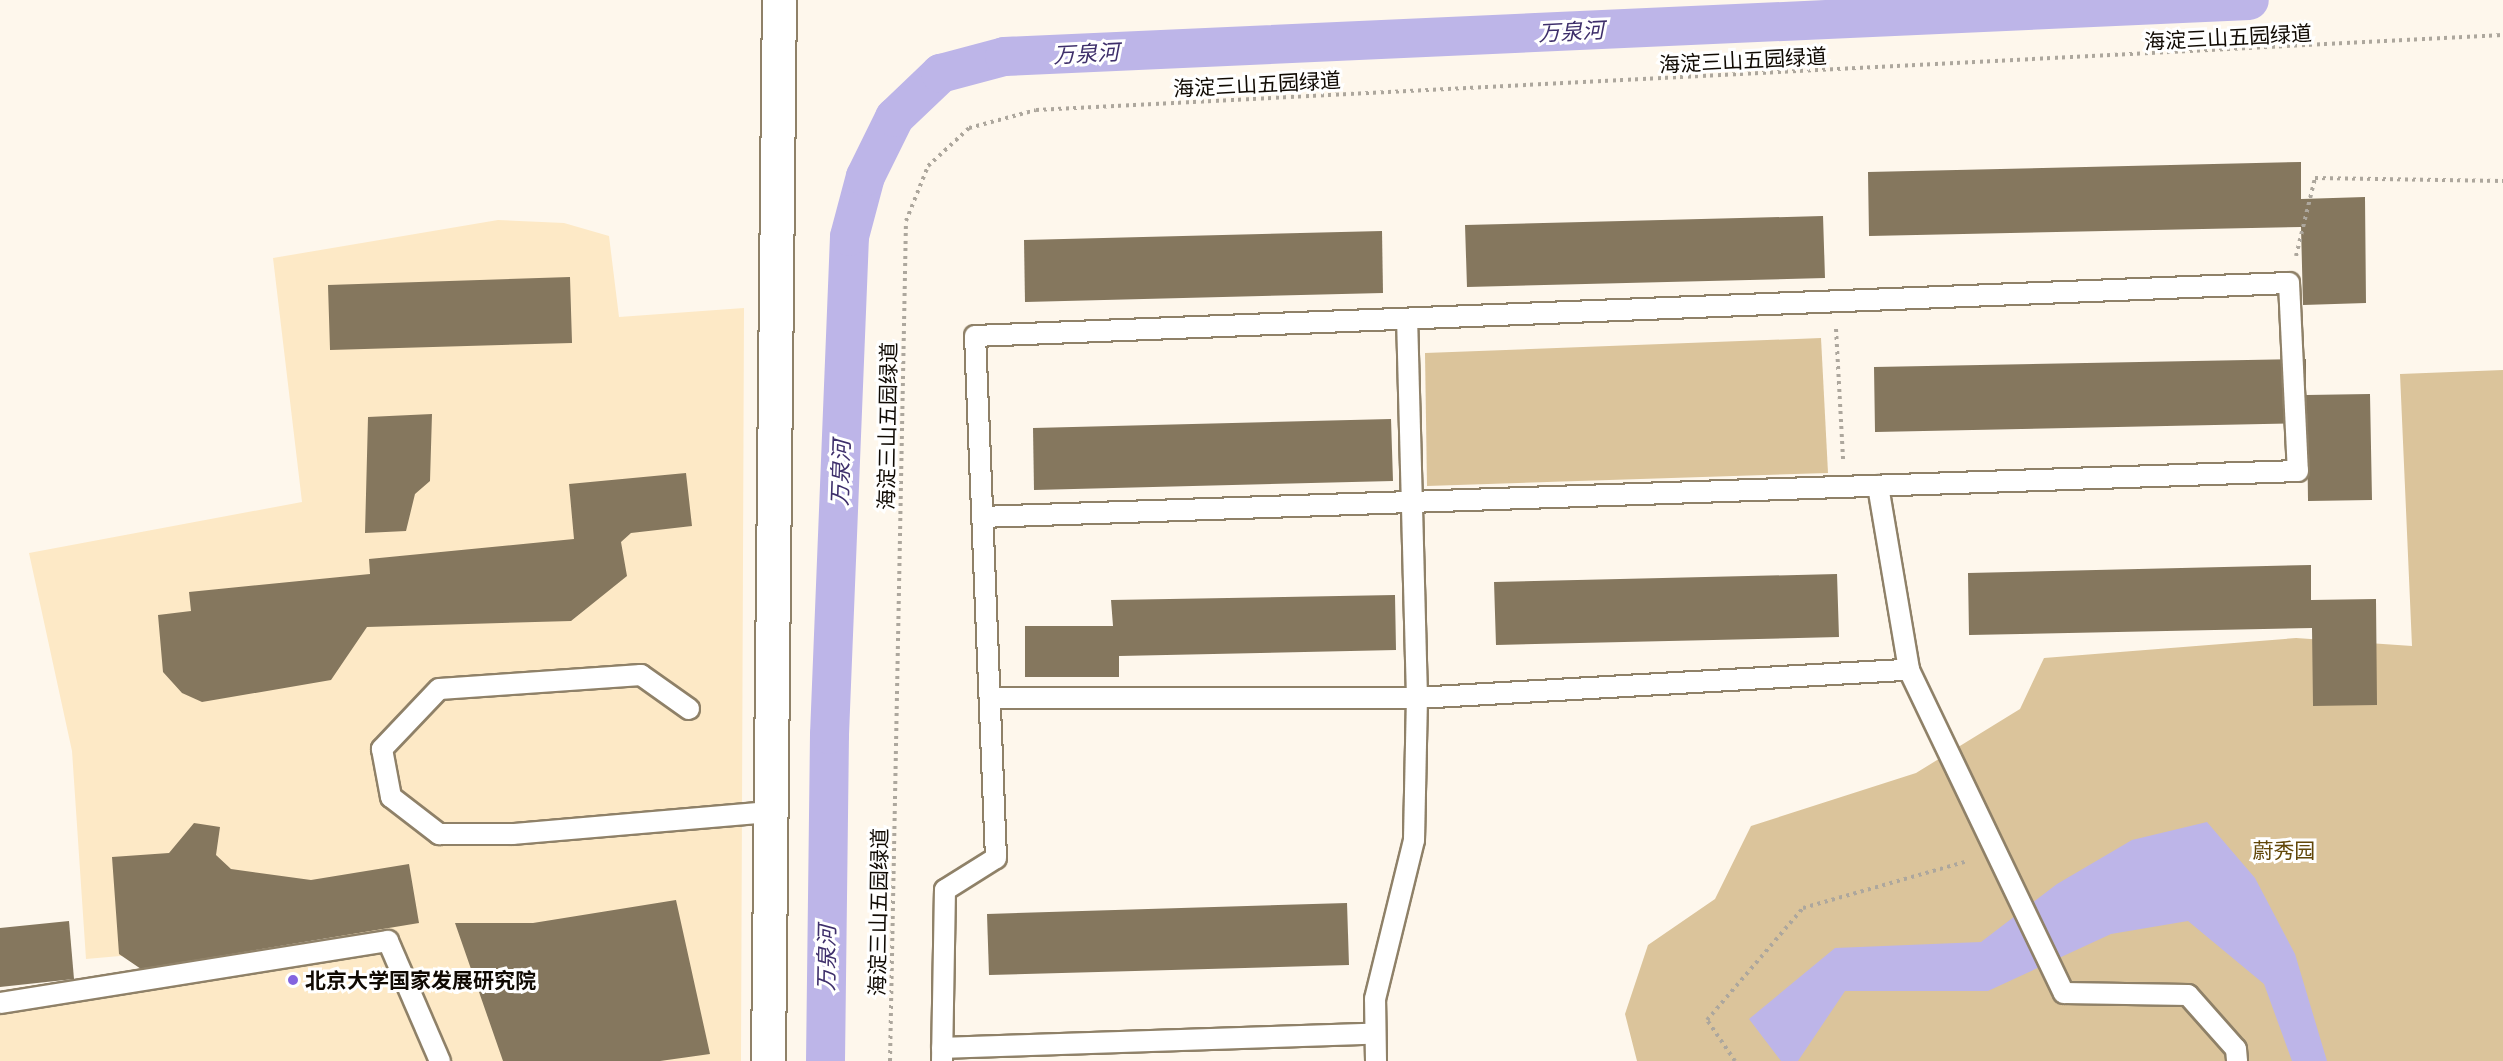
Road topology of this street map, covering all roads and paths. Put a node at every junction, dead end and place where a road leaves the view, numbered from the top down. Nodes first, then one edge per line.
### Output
1 (779, 0) edge
2 (2503, 36) edge
3 (2503, 181) edge
4 (2289, 283) junction
5 (1834, 302) junction
6 (1407, 319) junction
7 (1878, 486) junction
8 (1844, 487) junction
9 (1409, 503) junction
10 (982, 516) junction
11 (1909, 670) junction
12 (992, 698) junction
13 (1417, 698) junction
14 (689, 709) dead end
15 (771, 812) junction
16 (1997, 853) junction
17 (0, 1003) edge
18 (1375, 1034) junction
19 (942, 1055) edge
20 (440, 1061) edge
21 (768, 1061) edge
22 (890, 1061) edge
23 (1376, 1061) edge
24 (1735, 1061) edge
25 (2237, 1061) edge

1 - 15 street
2 - 22 path, 海淀三山五园绿道
3 - 4 path
4 - 5 lane
4 - 7 lane
5 - 6 lane
5 - 8 path
6 - 9 lane
6 - 10 lane
7 - 8 lane
7 - 11 lane
8 - 9 lane
9 - 10 lane
9 - 13 lane
10 - 12 lane
11 - 13 lane
11 - 16 lane
12 - 13 lane
12 - 19 lane
13 - 18 lane
14 - 15 lane
15 - 21 street
16 - 24 path
16 - 25 lane
17 - 20 lane
18 - 19 lane
18 - 23 lane

